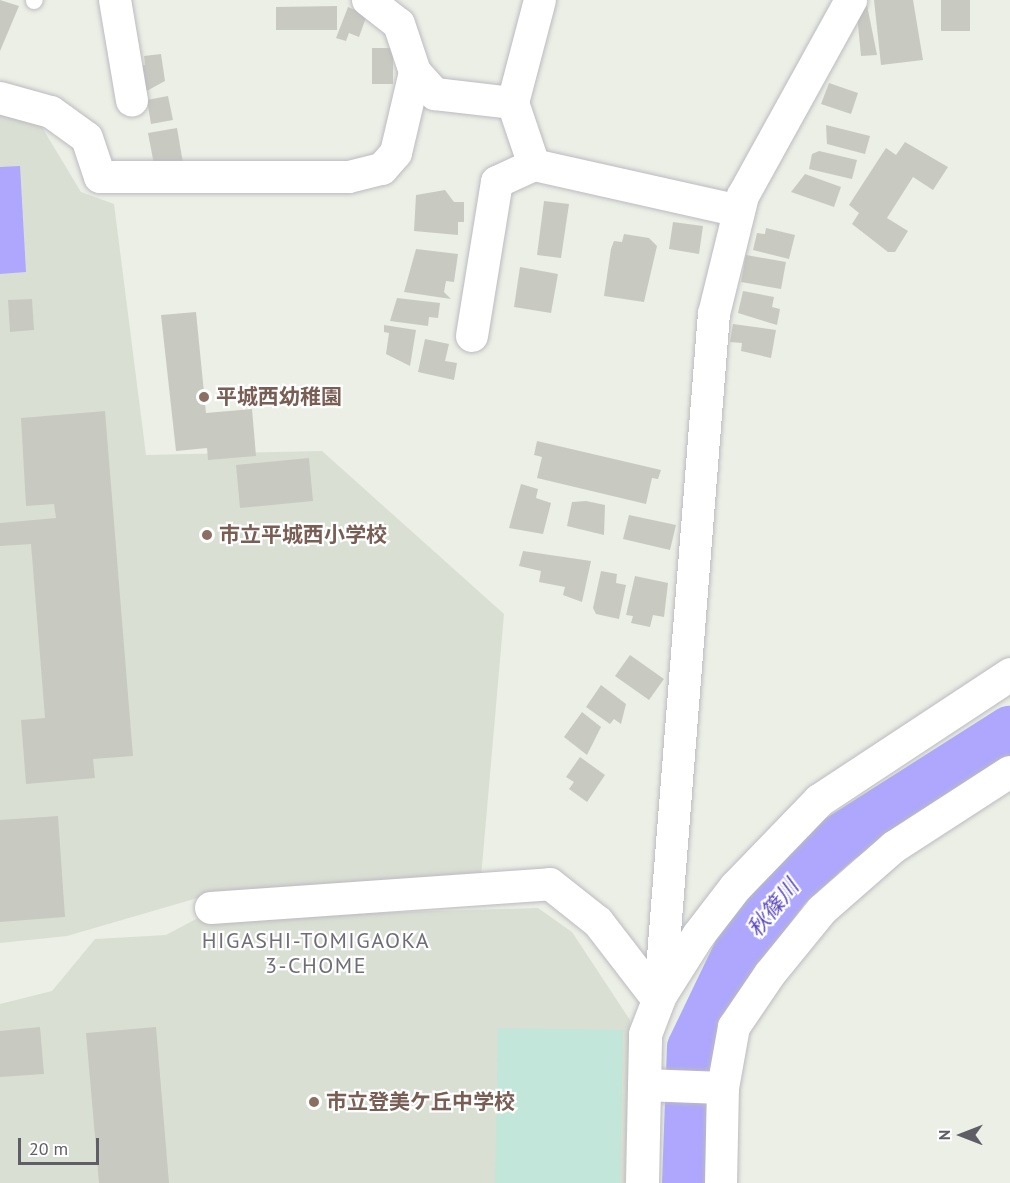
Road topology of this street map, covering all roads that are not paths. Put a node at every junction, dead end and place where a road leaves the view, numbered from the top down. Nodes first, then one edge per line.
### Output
1 (115, 0) edge
2 (368, 0) edge
3 (540, 0) edge
4 (851, 0) edge
5 (415, 72) junction
6 (0, 98) edge
7 (132, 101) dead end
8 (513, 103) junction
9 (534, 165) junction
10 (739, 211) junction
11 (472, 336) dead end
12 (1010, 674) edge
13 (1010, 772) edge
14 (211, 908) dead end
15 (659, 997) junction
16 (644, 1085) junction
17 (723, 1088) junction
18 (642, 1183) edge
19 (721, 1183) edge

1 - 7 street
2 - 5 street
3 - 8 street
4 - 10 street
5 - 6 street
5 - 8 street
8 - 9 street
9 - 10 street
9 - 11 street
10 - 15 street
12 - 15 street
13 - 17 street
14 - 15 street
15 - 16 street
16 - 17 street
16 - 18 street
17 - 19 street

